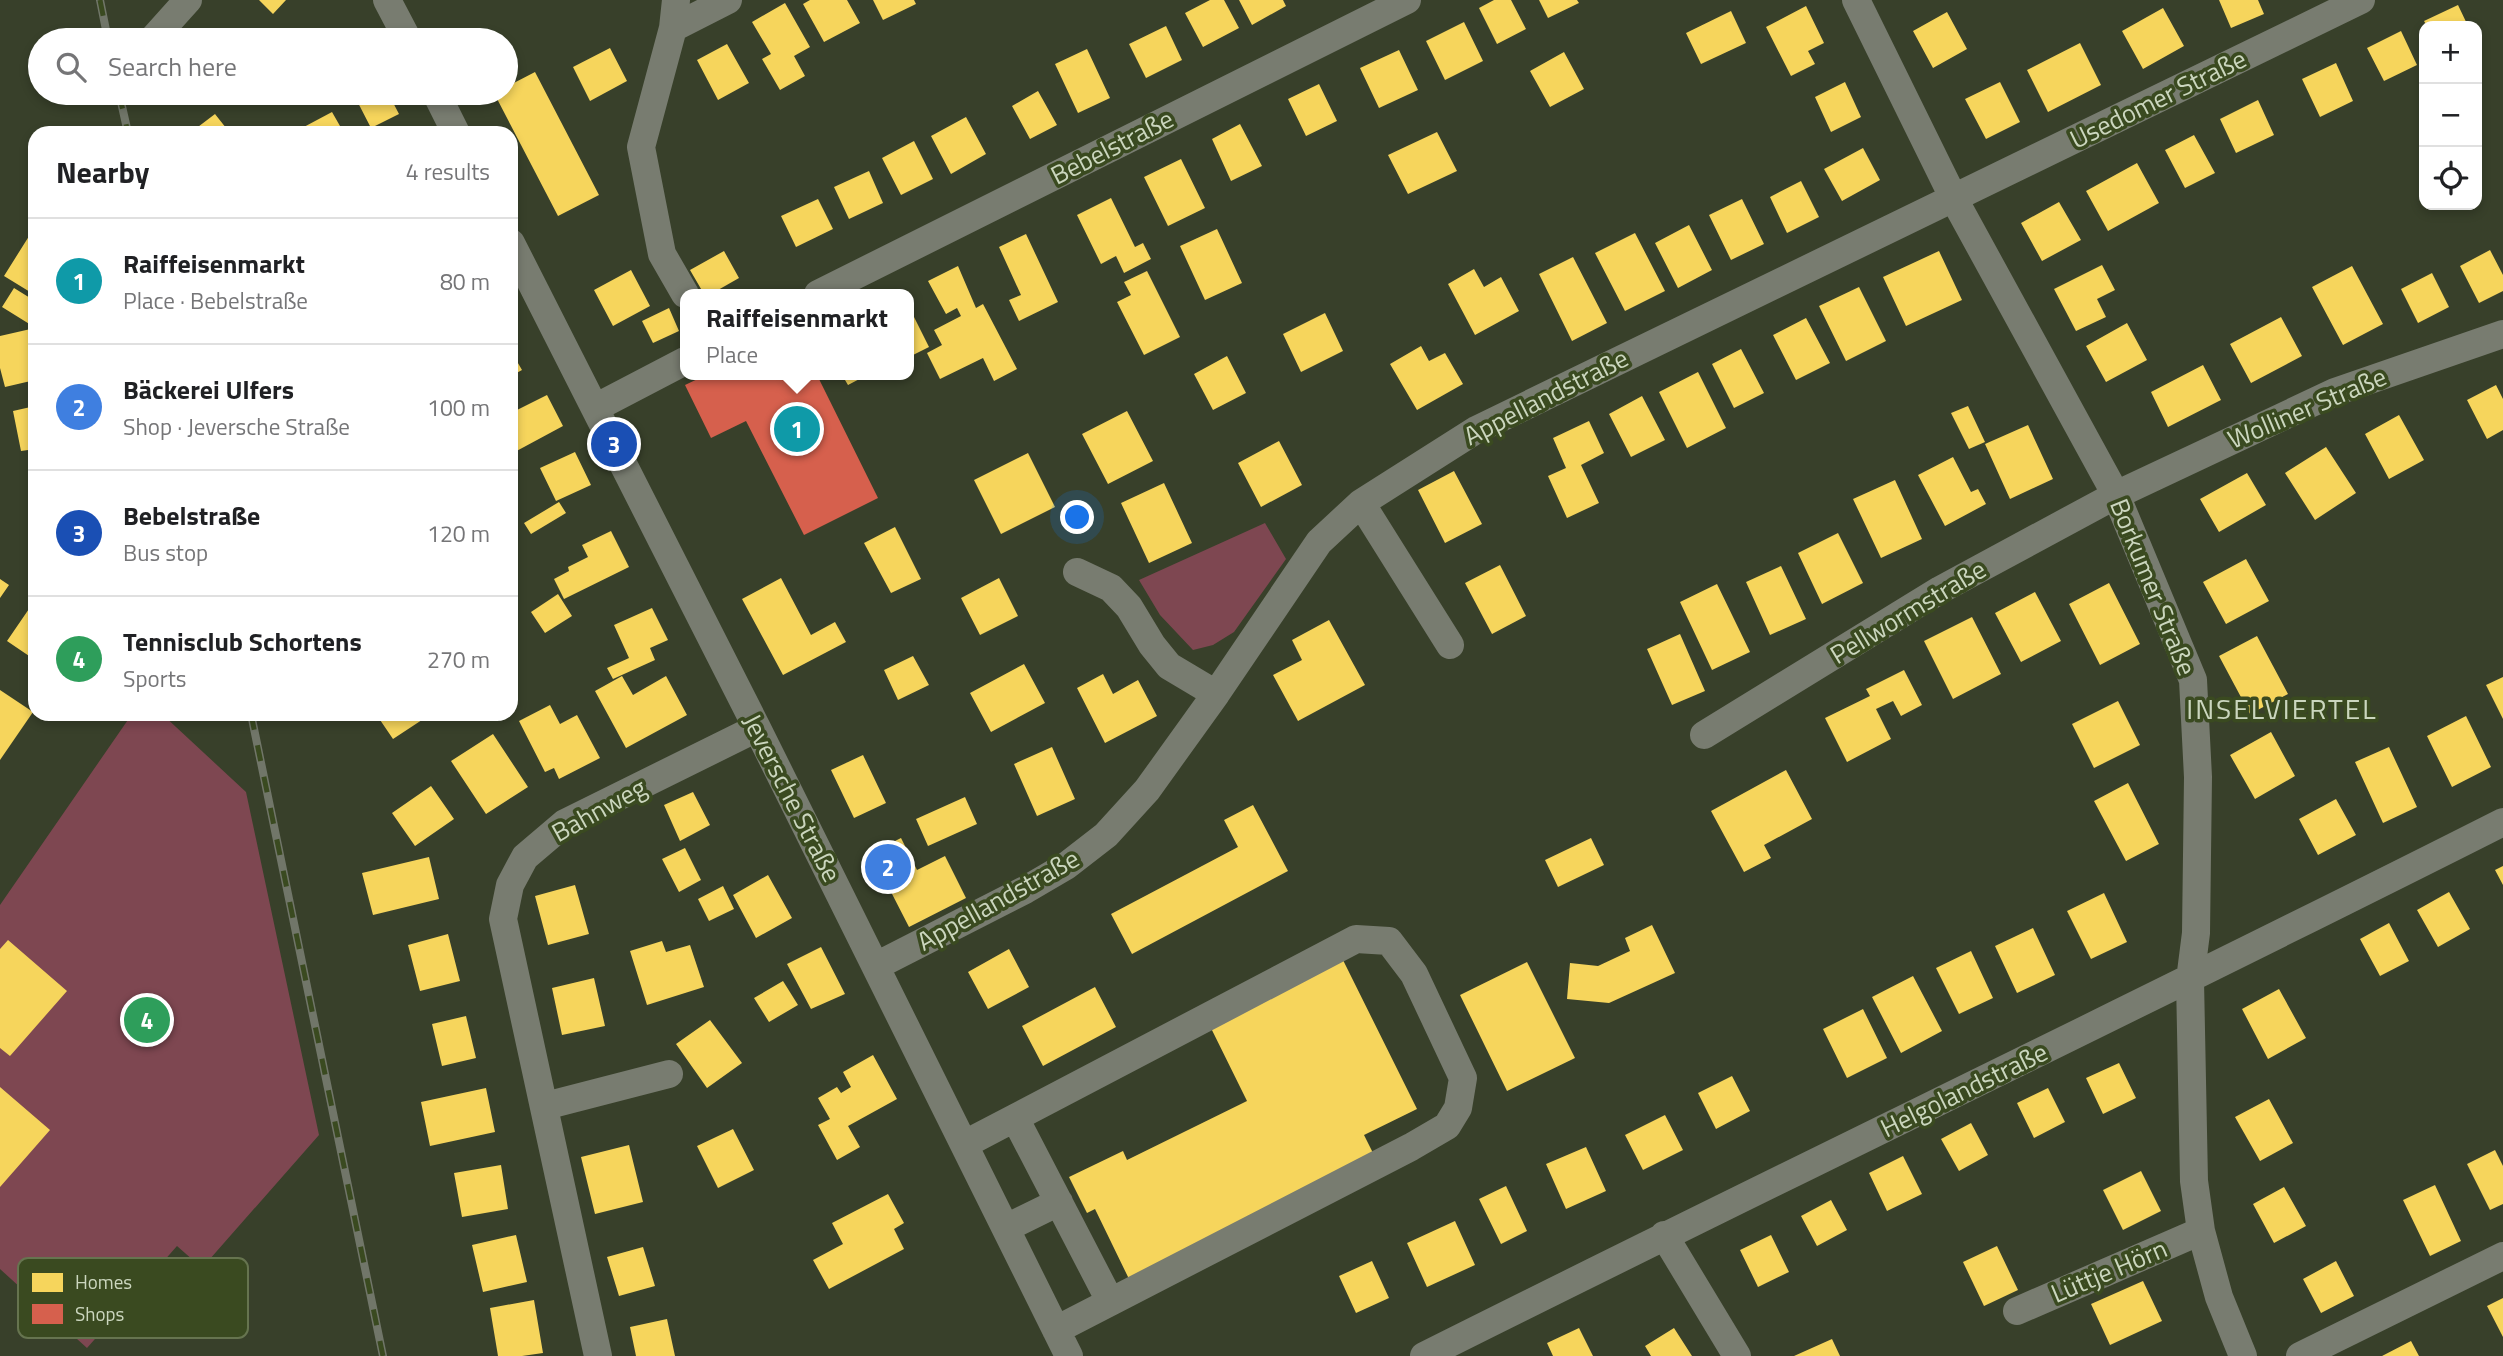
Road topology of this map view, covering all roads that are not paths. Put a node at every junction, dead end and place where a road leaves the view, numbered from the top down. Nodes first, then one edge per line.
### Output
1 (188, 0) edge
2 (387, 0) edge
3 (676, 0) edge
4 (728, 0) edge
5 (1407, 0) edge
6 (1856, 0) edge
7 (2361, 0) edge
8 (163, 28) edge
9 (402, 28) edge
10 (673, 28) junction
11 (442, 105) edge
12 (452, 126) edge
13 (1954, 199) junction
14 (518, 257) edge
15 (682, 289) edge
16 (828, 289) edge
17 (2503, 334) edge
18 (680, 364) edge
19 (595, 408) junction
20 (2116, 495) junction
21 (1361, 503) junction
22 (1077, 572) dead end
23 (1450, 645) dead end
24 (1216, 694) junction
25 (757, 728) junction
26 (1704, 735) dead end
27 (2503, 822) edge
28 (876, 966) junction
29 (2190, 980) junction
30 (669, 1074) dead end
31 (545, 1106) junction
32 (1015, 1118) junction
33 (965, 1144) junction
34 (1059, 1202) junction
35 (1006, 1228) junction
36 (2201, 1231) junction
37 (1664, 1235) junction
38 (2503, 1256) edge
39 (1110, 1301) junction
40 (2017, 1311) dead end
41 (1056, 1329) junction
42 (598, 1356) edge
43 (1069, 1356) edge
44 (1424, 1356) edge
45 (1737, 1356) edge
46 (2243, 1356) edge
47 (2300, 1356) edge

1 - 8 street
2 - 9 street
3 - 10 street
4 - 10 street
5 - 16 street, Bebelstraße
6 - 13 street, Borkumer Straße
7 - 13 street, Usedomer Straße
10 - 15 street
11 - 12 street
13 - 20 street, Borkumer Straße
13 - 21 street, Appellandstraße
14 - 19 street, Jeversche Straße
17 - 20 street, Wolliner Straße
18 - 19 street
19 - 25 street, Jeversche Straße
20 - 26 street, Pellwormstraße
20 - 29 street, Borkumer Straße
21 - 23 street
21 - 24 street, Appellandstraße
22 - 24 street
24 - 28 street, Appellandstraße
25 - 28 street, Jeversche Straße
25 - 31 street, Bahnweg
27 - 29 street, Helgolandstraße
28 - 33 street, Jeversche Straße
29 - 36 street, Borkumer Straße
29 - 37 street, Helgolandstraße
30 - 31 street
31 - 42 street, Bahnweg
32 - 33 street
32 - 34 street
32 - 39 street
33 - 35 street, Jeversche Straße
34 - 35 street
34 - 39 street
35 - 41 street, Jeversche Straße
36 - 40 street, Lüttje Hörn
36 - 46 street, Borkumer Straße
37 - 44 street, Helgolandstraße
37 - 45 street
38 - 47 street
39 - 41 street
41 - 43 street, Jeversche Straße

